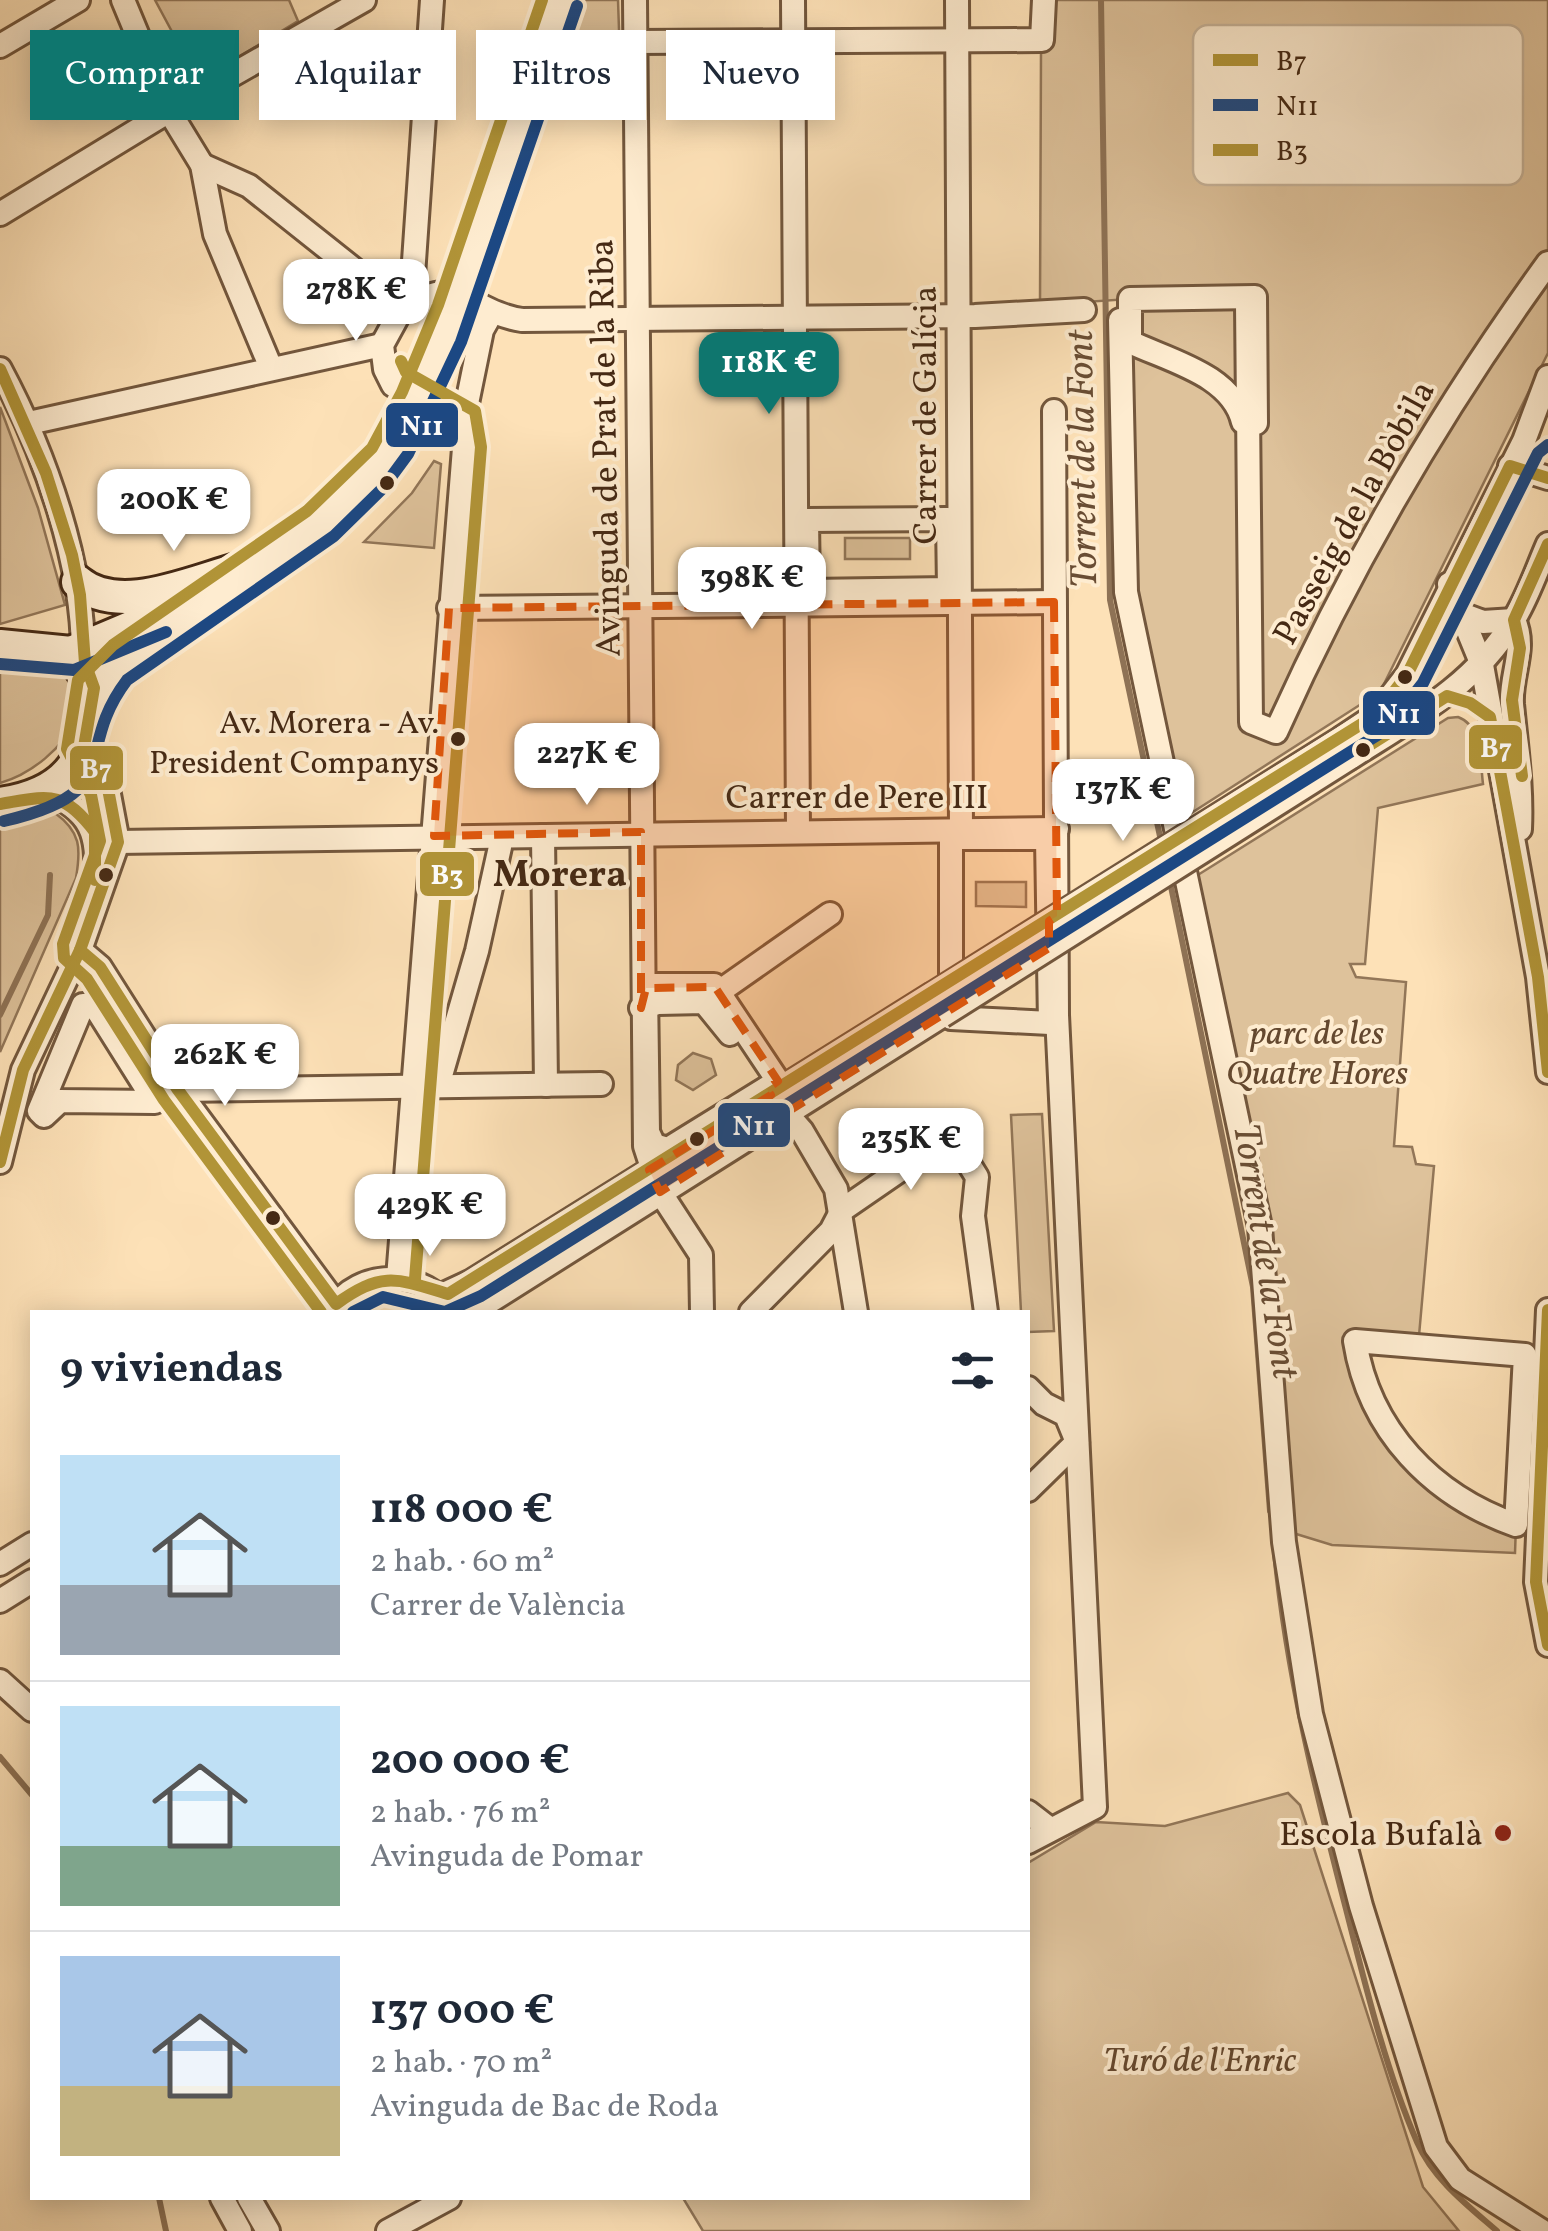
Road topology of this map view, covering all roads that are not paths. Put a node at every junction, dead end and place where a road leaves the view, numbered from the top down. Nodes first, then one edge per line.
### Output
1 (78, 0) edge
2 (123, 0) edge
3 (364, 0) edge
4 (432, 0) edge
5 (560, 0) edge
6 (635, 0) edge
7 (793, 0) edge
8 (958, 0) edge
9 (1044, 0) edge
10 (135, 30) edge
11 (635, 30) edge
12 (794, 30) edge
13 (835, 42) edge
14 (958, 44) junction
15 (0, 46) edge
16 (239, 71) edge
17 (154, 120) edge
18 (175, 120) edge
19 (635, 120) edge
20 (794, 120) edge
21 (202, 164) junction
22 (0, 214) edge
23 (1548, 262) edge
24 (460, 294) junction
25 (1246, 304) dead end
26 (405, 310) junction
27 (1084, 310) dead end
28 (491, 314) junction
29 (959, 316) junction
30 (636, 318) junction
31 (795, 318) junction
32 (1120, 320) dead end
33 (382, 346) junction
34 (272, 368) junction
35 (0, 369) edge
36 (1548, 376) edge
37 (418, 399) junction
38 (1054, 411) dead end
39 (1248, 422) junction
40 (29, 423) junction
41 (463, 423) junction
42 (1548, 423) edge
43 (1524, 442) junction
44 (1510, 466) junction
45 (1548, 478) edge
46 (948, 519) joint
47 (1548, 544) edge
48 (260, 565) junction
49 (78, 582) junction
50 (1449, 584) junction
51 (1054, 602) junction
52 (960, 603) junction
53 (796, 604) junction
54 (642, 607) junction
55 (450, 608) junction
56 (1459, 613) junction
57 (1514, 620) junction
58 (0, 646) edge
59 (83, 665) junction
60 (1482, 665) junction
61 (1447, 696) junction
62 (1490, 716) junction
63 (84, 747) junction
64 (1347, 748) junction
65 (48, 793) junction
66 (0, 804) edge
67 (1057, 829) junction
68 (641, 832) junction
69 (798, 832) junction
70 (956, 834) junction
71 (434, 836) junction
72 (544, 836) junction
73 (118, 842) junction
74 (500, 847) dead end
75 (1518, 860) junction
76 (830, 914) dead end
77 (90, 917) junction
78 (80, 950) junction
79 (711, 997) junction
80 (936, 1005) junction
81 (644, 1007) junction
82 (1545, 1013) edge
83 (442, 1072) dead end
84 (1548, 1072) edge
85 (601, 1084) dead end
86 (546, 1085) junction
87 (413, 1088) junction
88 (178, 1090) junction
89 (769, 1092) junction
90 (156, 1102) joint
91 (788, 1116) junction
92 (0, 1162) edge
93 (650, 1170) junction
94 (660, 1192) junction
95 (842, 1210) junction
96 (398, 1278) junction
97 (448, 1304) edge
98 (334, 1308) edge
99 (476, 1310) edge
100 (702, 1310) edge
101 (753, 1310) edge
102 (856, 1310) edge
103 (986, 1310) edge
104 (1548, 1310) edge
105 (1030, 1390) edge
106 (1077, 1442) junction
107 (1030, 1488) edge
108 (1516, 1525) joint
109 (30, 1545) edge
110 (0, 1564) edge
111 (16, 1592) edge
112 (0, 1615) edge
113 (1548, 1645) edge
114 (2, 1681) edge
115 (30, 1708) edge
116 (1030, 1814) edge
117 (1050, 1829) junction
118 (1030, 1841) edge
119 (223, 2200) edge
120 (250, 2200) edge
121 (445, 2200) edge
122 (240, 2231) edge
123 (268, 2231) edge
124 (388, 2231) edge
125 (1542, 2231) edge

1 - 15 street
2 - 10 street
3 - 16 street
4 - 26 street
5 - 24 street
6 - 11 street, Avinguda de Prat de la Riba
7 - 12 street
8 - 14 street, Carrer de Galícia
9 - 14 street
13 - 14 street
14 - 29 street, Carrer de Galícia
17 - 22 street
18 - 21 street
19 - 30 street, Avinguda de Prat de la Riba
20 - 31 street
21 - 26 street
21 - 34 street
23 - 39 street, Passeig de la Bòbila
24 - 26 street
24 - 28 street
24 - 37 street
25 - 39 street, Passeig de la Bòbila
26 - 33 street
27 - 29 street
28 - 30 street
28 - 41 street
29 - 31 street
29 - 52 street, Carrer de Galícia
30 - 31 street
30 - 54 street, Avinguda de Prat de la Riba
31 - 53 street
32 - 125 street
33 - 34 street
33 - 37 street
34 - 40 street
35 - 40 street
36 - 43 street
37 - 41 street
37 - 48 street
38 - 51 street
39 - 39 street
40 - 49 street
41 - 55 street
42 - 43 street
43 - 44 street
44 - 45 street
44 - 50 street
46 - 46 street
47 - 57 street
48 - 49 street
48 - 59 street
49 - 59 street
50 - 56 street
50 - 64 street
51 - 52 street
51 - 67 street
52 - 53 street
52 - 70 street, Carrer de Galícia
53 - 54 street
53 - 69 street
54 - 55 street
54 - 68 street, Avinguda de Prat de la Riba
55 - 71 street
56 - 57 street
56 - 60 street
57 - 60 street
57 - 75 street
58 - 59 street
59 - 63 street
60 - 61 street
60 - 62 street
61 - 62 street
61 - 64 street
62 - 75 street
63 - 65 street
63 - 73 street
64 - 80 street, bridge
65 - 66 street
65 - 77 street
67 - 70 street, Carrer de Pere III
67 - 106 street
68 - 69 street, Carrer de Pere III
68 - 72 street, Carrer de Pere III
68 - 81 street, Avinguda de Prat de la Riba
69 - 70 street, Carrer de Pere III
70 - 70 street
71 - 72 street, Carrer de Pere III
71 - 73 street, Carrer de Pere III
71 - 87 street
72 - 86 street
73 - 77 street
74 - 83 street
75 - 82 street
76 - 79 street
77 - 78 street
78 - 88 street
78 - 92 street
79 - 81 street
79 - 89 street
80 - 89 street
80 - 91 street
81 - 89 street
81 - 93 street, Avinguda de Prat de la Riba
82 - 84 street
85 - 86 street
86 - 87 street
87 - 88 street
87 - 96 street
88 - 98 street
89 - 91 street
89 - 93 street
90 - 90 street
91 - 94 street
91 - 95 street
93 - 94 street, Avinguda de Prat de la Riba
93 - 97 street
94 - 99 street
94 - 100 street, Avinguda de Prat de la Riba
95 - 101 street
95 - 102 street
95 - 103 street
96 - 97 street
96 - 98 street
104 - 113 street
105 - 106 street
106 - 107 street
106 - 117 street
108 - 108 street
109 - 110 street
111 - 112 street
114 - 115 street
116 - 117 street
117 - 118 street
119 - 122 street
120 - 123 street
121 - 124 street

